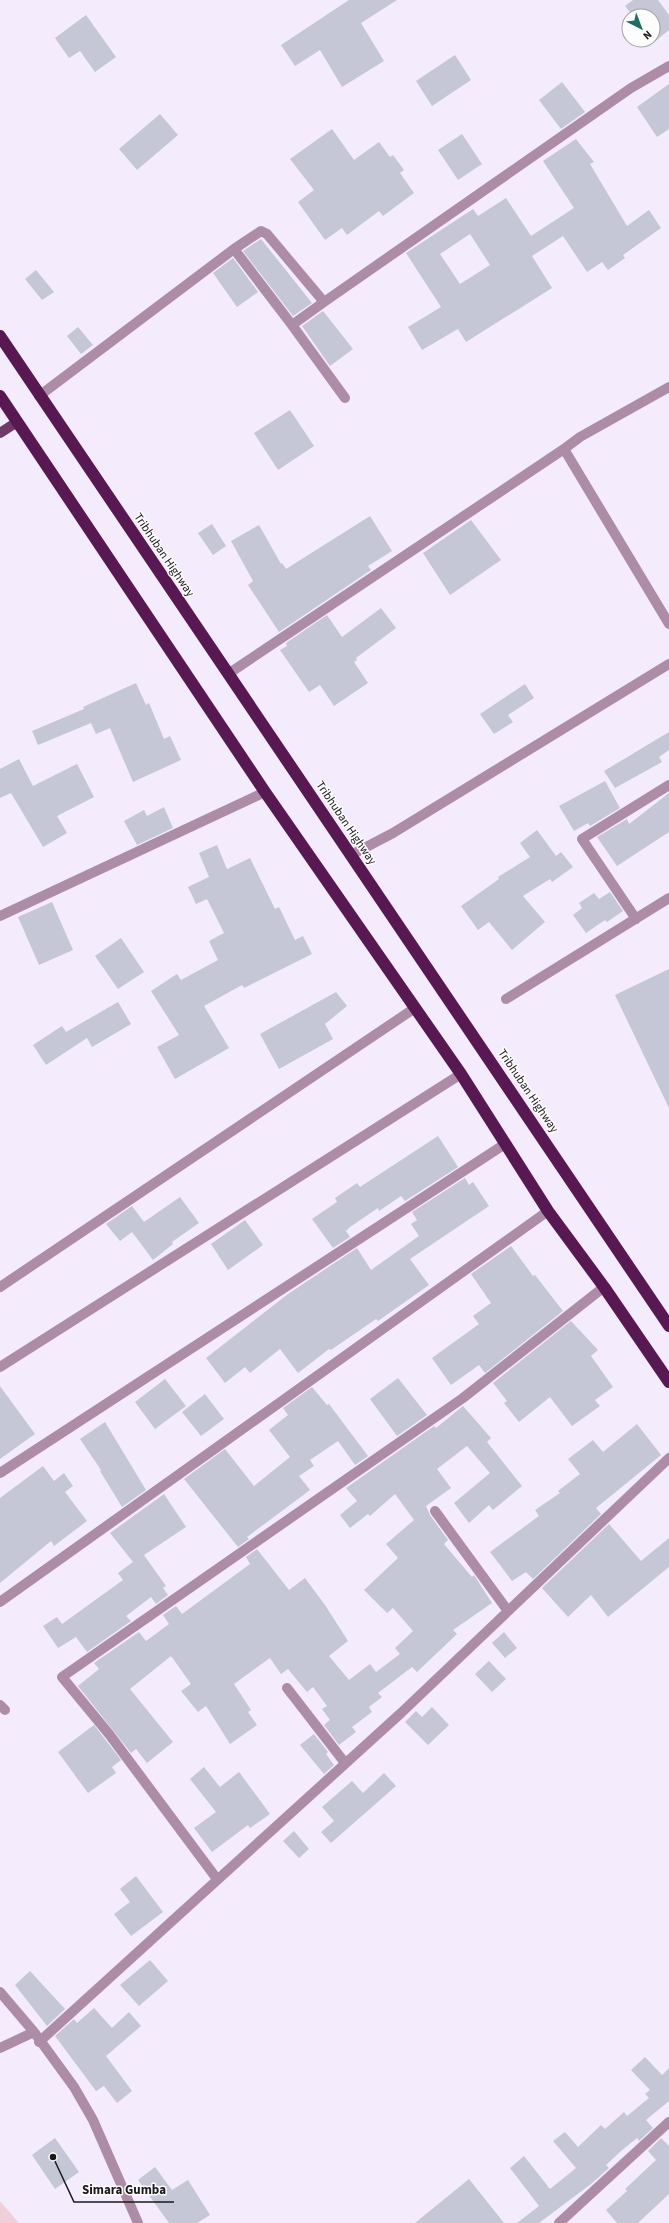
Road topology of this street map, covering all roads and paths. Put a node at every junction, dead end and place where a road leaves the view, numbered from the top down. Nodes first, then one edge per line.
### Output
1 (669, 66) edge
2 (234, 249) junction
3 (324, 302) junction
4 (292, 325) junction
5 (0, 336) edge
6 (669, 387) edge
7 (0, 396) edge
8 (39, 396) junction
9 (345, 398) dead end
10 (17, 422) junction
11 (0, 433) edge
12 (564, 449) junction
13 (669, 624) edge
14 (669, 664) edge
15 (228, 674) junction
16 (669, 785) edge
17 (265, 792) junction
18 (351, 855) junction
19 (669, 898) edge
20 (0, 916) edge
21 (636, 919) junction
22 (506, 999) dead end
23 (415, 1008) junction
24 (461, 1074) junction
25 (505, 1144) junction
26 (548, 1211) junction
27 (0, 1287) edge
28 (604, 1287) junction
29 (669, 1326) edge
30 (0, 1367) edge
31 (669, 1382) edge
32 (669, 1458) edge
33 (0, 1473) edge
34 (435, 1510) dead end
35 (0, 1602) edge
36 (508, 1611) junction
37 (287, 1688) dead end
38 (345, 1763) junction
39 (217, 1879) junction
40 (0, 1992) edge
41 (34, 2032) junction
42 (39, 2042) junction
43 (0, 2048) edge
44 (669, 2122) edge
45 (138, 2223) edge
46 (559, 2223) edge

1 - 3 street
2 - 3 street
2 - 4 street
2 - 8 street
3 - 4 street
4 - 9 street
5 - 8 highway, Tribhuban Highway
6 - 12 street
7 - 10 highway
8 - 15 highway, Tribhuban Highway
10 - 11 main road
10 - 17 highway
12 - 13 street
12 - 15 street
14 - 18 street
15 - 18 highway, Tribhuban Highway
16 - 21 street
17 - 20 street
17 - 23 highway
18 - 29 highway, Tribhuban Highway
19 - 21 street
21 - 22 street
23 - 24 highway
23 - 27 street
24 - 25 highway
24 - 30 street
25 - 26 highway
25 - 33 street
26 - 28 highway
26 - 35 street
28 - 31 highway
28 - 39 street
32 - 36 street
34 - 36 street
36 - 38 street
37 - 38 street
38 - 39 street
39 - 42 street
40 - 41 street
41 - 42 street
41 - 43 street
42 - 45 street
44 - 46 street

